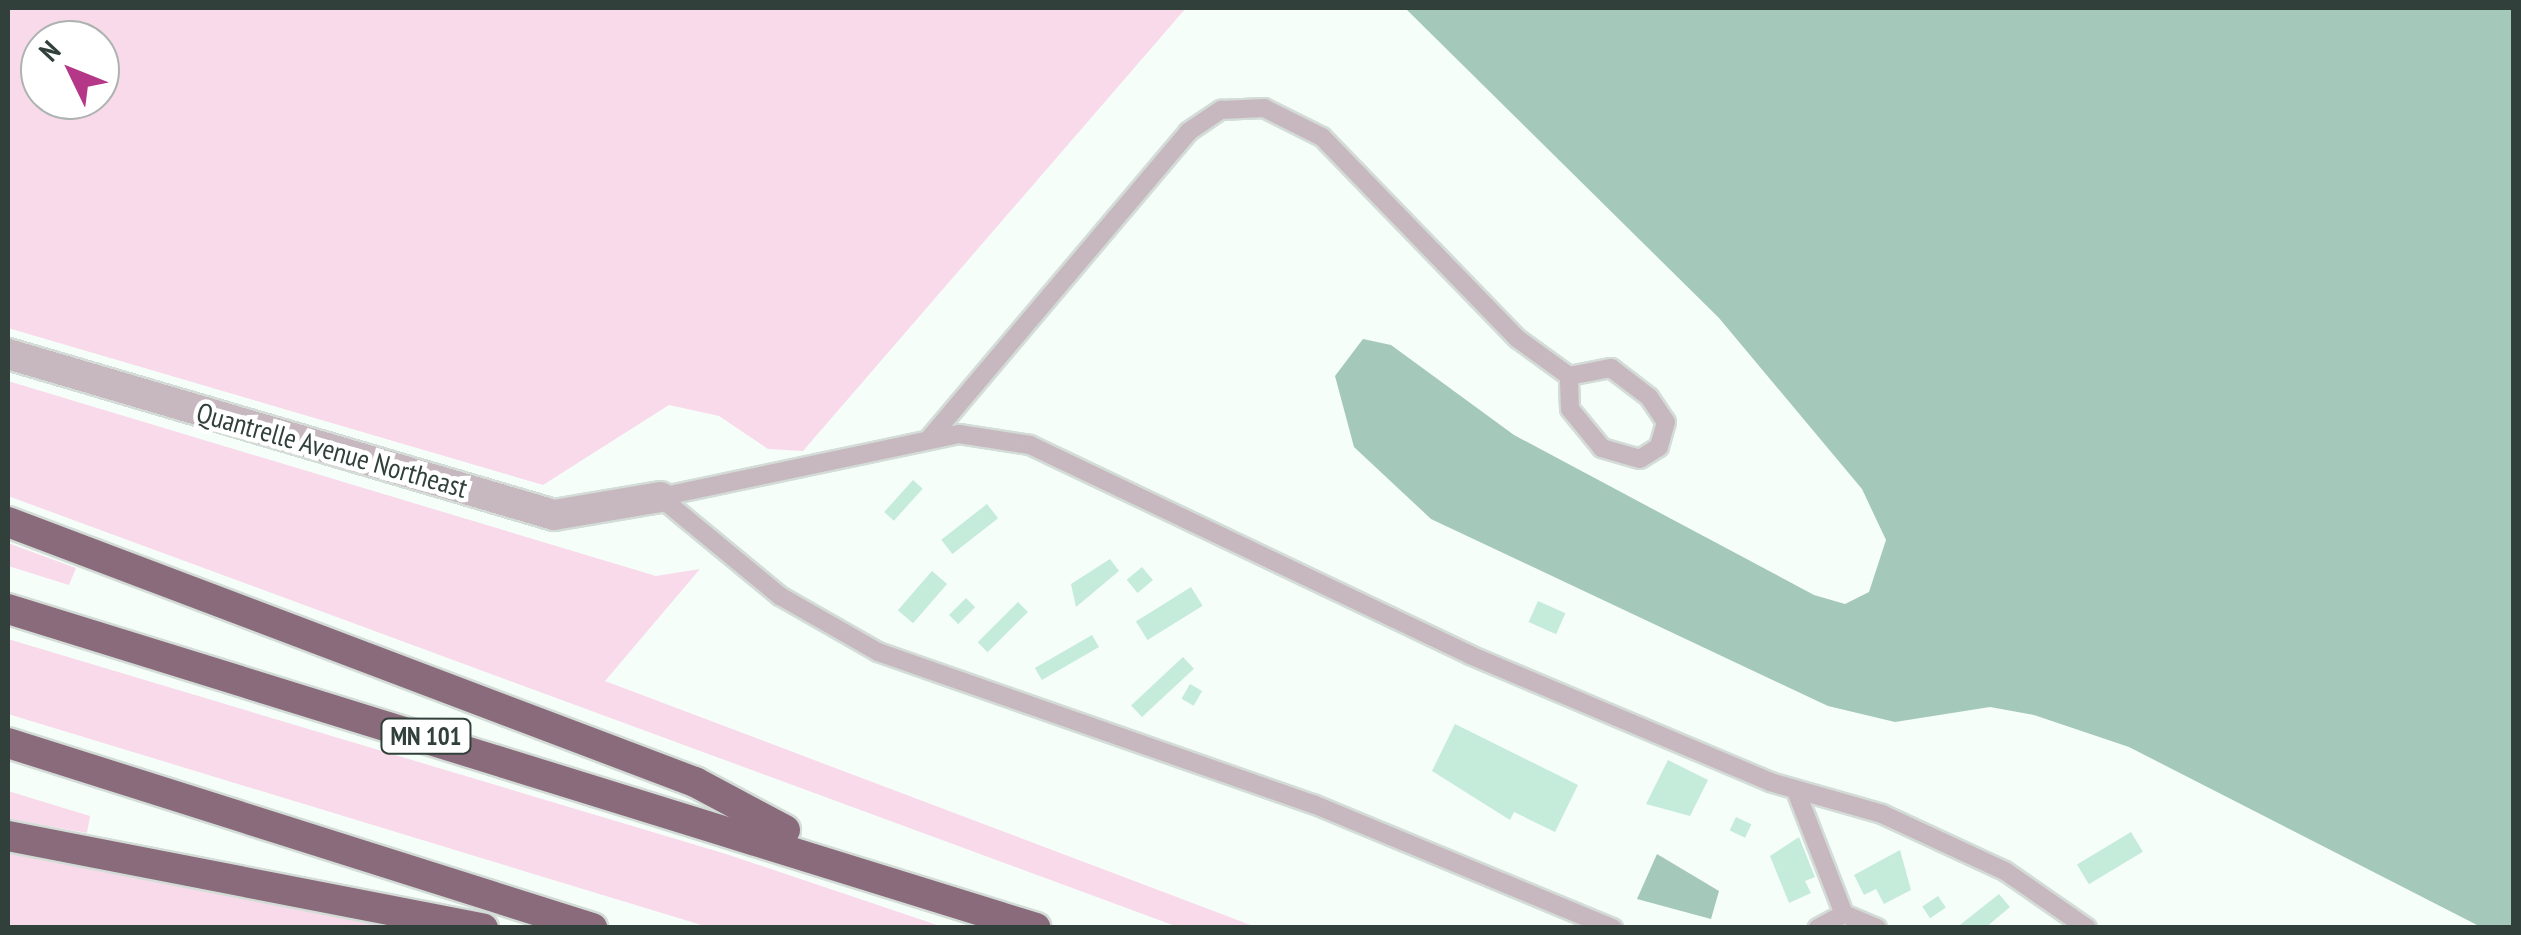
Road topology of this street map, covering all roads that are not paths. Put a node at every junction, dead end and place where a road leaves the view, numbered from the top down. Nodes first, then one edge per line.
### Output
1 (8, 354) edge
2 (1570, 376) junction
3 (929, 438) junction
4 (660, 497) junction
5 (8, 522) edge
6 (8, 610) edge
7 (8, 743) edge
8 (1796, 791) junction
9 (8, 836) edge
10 (846, 862) junction
11 (1844, 914) junction
12 (482, 928) edge
13 (592, 928) edge
14 (1036, 928) edge
15 (1613, 928) edge
16 (1818, 928) edge
17 (1877, 928) edge
18 (2087, 928) edge

1 - 4 street, Quantrelle Avenue Northeast
2 - 2 lane
2 - 3 lane
3 - 4 lane
3 - 8 lane
4 - 15 lane
5 - 10 highway
6 - 10 highway, MN 101
7 - 13 highway
8 - 11 lane
8 - 18 lane
9 - 12 highway
10 - 14 highway, MN 101
11 - 16 lane
11 - 17 lane

